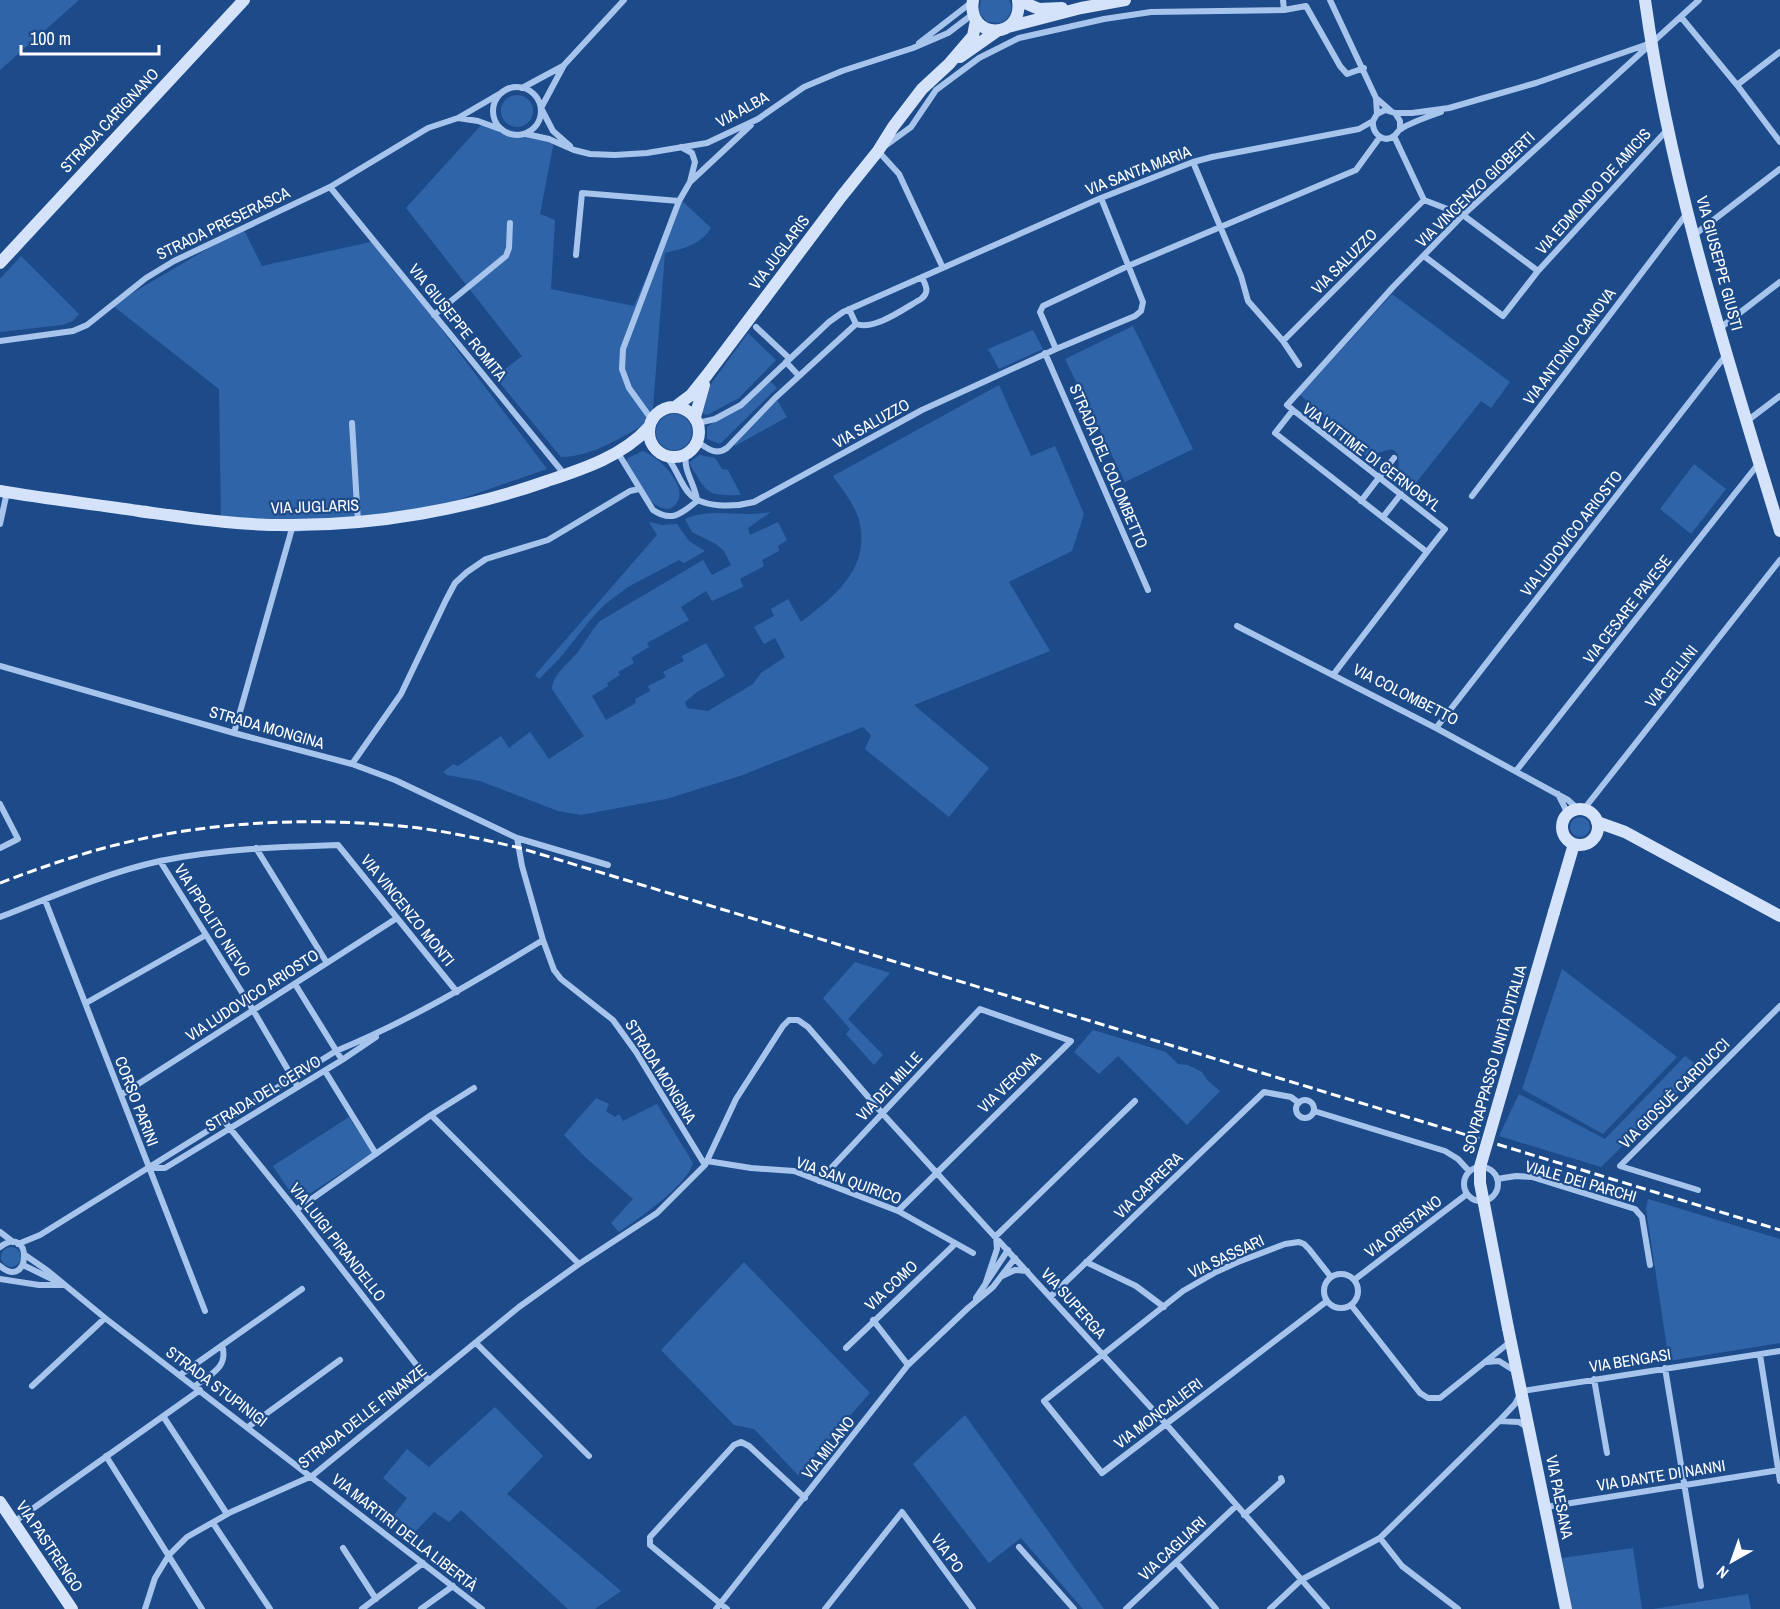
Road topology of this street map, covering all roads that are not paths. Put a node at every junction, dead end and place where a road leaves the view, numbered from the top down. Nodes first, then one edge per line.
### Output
1 (244, 0) edge
2 (624, 0) edge
3 (1018, 0) edge
4 (1125, 0) edge
5 (1283, 0) edge
6 (1330, 0) edge
7 (1645, 0) edge
8 (1700, 0) edge
9 (1082, 8) junction
10 (974, 9) edge
11 (1284, 10) junction
12 (1681, 17) junction
13 (1002, 29) junction
14 (1651, 43) junction
15 (913, 48) junction
16 (1780, 52) edge
17 (949, 64) junction
18 (564, 65) junction
19 (1364, 68) junction
20 (1737, 85) junction
21 (522, 88) junction
22 (501, 93) junction
23 (1376, 98) junction
24 (541, 108) junction
25 (1449, 108) junction
26 (1393, 112) junction
27 (458, 118) junction
28 (1375, 118) junction
29 (758, 119) junction
30 (500, 129) junction
31 (1400, 129) junction
32 (1668, 129) junction
33 (526, 134) junction
34 (1394, 136) junction
35 (1380, 137) junction
36 (707, 142) junction
37 (1780, 142) edge
38 (680, 147) junction
39 (574, 150) junction
40 (878, 151) junction
41 (712, 161) junction
42 (1193, 162) junction
43 (1780, 169) edge
44 (690, 182) junction
45 (330, 187) junction
46 (1101, 198) junction
47 (1424, 200) junction
48 (679, 201) junction
49 (1688, 212) junction
50 (1462, 215) junction
51 (510, 224) dead end
52 (1220, 226) junction
53 (1695, 235) junction
54 (576, 255) dead end
55 (1424, 256) junction
56 (0, 263) edge
57 (1128, 266) junction
58 (943, 268) junction
59 (1538, 271) junction
60 (922, 278) junction
61 (1780, 282) edge
62 (849, 309) junction
63 (434, 315) junction
64 (856, 324) junction
65 (756, 327) dead end
66 (1720, 328) junction
67 (0, 341) edge
68 (1283, 341) junction
69 (1056, 348) junction
70 (1045, 353) junction
71 (1726, 354) junction
72 (788, 361) junction
73 (1299, 365) dead end
74 (707, 375) junction
75 (799, 376) junction
76 (1780, 396) edge
77 (675, 407) junction
78 (1293, 410) junction
79 (696, 420) junction
80 (1747, 422) junction
81 (352, 423) dead end
82 (651, 423) junction
83 (698, 442) junction
84 (655, 449) junction
85 (620, 452) junction
86 (686, 455) junction
87 (666, 456) junction
88 (1394, 458) dead end
89 (1759, 463) junction
90 (565, 475) junction
91 (1379, 478) junction
92 (639, 489) junction
93 (3, 492) edge
94 (1401, 494) junction
95 (1472, 496) dead end
96 (698, 501) junction
97 (1361, 501) junction
98 (1383, 517) junction
99 (358, 522) junction
100 (0, 524) edge
101 (293, 525) junction
102 (1780, 531) edge
103 (1427, 552) junction
104 (1780, 560) edge
105 (1148, 590) dead end
106 (1238, 626) dead end
107 (0, 666) edge
108 (1333, 675) junction
109 (1436, 728) junction
110 (234, 732) junction
111 (352, 764) junction
112 (1516, 771) junction
113 (1557, 794) junction
114 (0, 804) edge
115 (1581, 809) junction
116 (1564, 817) junction
117 (1597, 822) junction
118 (518, 837) junction
119 (1638, 839) junction
120 (1593, 840) junction
121 (1574, 844) junction
122 (0, 848) edge
123 (256, 848) junction
124 (160, 861) junction
125 (608, 865) dead end
126 (45, 900) junction
127 (1780, 916) edge
128 (0, 917) edge
129 (398, 918) junction
130 (206, 935) junction
131 (543, 940) junction
132 (327, 963) junction
133 (295, 984) junction
134 (457, 992) junction
135 (86, 1003) junction
136 (1780, 1006) edge
137 (980, 1009) joint
138 (254, 1010) junction
139 (798, 1020) joint
140 (386, 1030) junction
141 (336, 1051) junction
142 (342, 1060) junction
143 (325, 1071) junction
144 (293, 1078) junction
145 (298, 1087) junction
146 (474, 1088) dead end
147 (121, 1095) junction
148 (1135, 1101) dead end
149 (1299, 1103) junction
150 (1314, 1111) junction
151 (882, 1113) junction
152 (431, 1116) junction
153 (224, 1121) junction
154 (230, 1129) junction
155 (376, 1154) junction
156 (706, 1163) junction
157 (149, 1168) junction
158 (937, 1171) junction
159 (1469, 1171) junction
160 (1497, 1179) junction
161 (819, 1181) junction
162 (1698, 1190) dead end
163 (1467, 1194) junction
164 (296, 1210) junction
165 (898, 1211) junction
166 (0, 1232) edge
167 (996, 1236) junction
168 (33, 1239) junction
169 (15, 1243) junction
170 (1, 1244) edge
171 (955, 1244) junction
172 (1008, 1250) junction
173 (25, 1253) junction
174 (973, 1254) dead end
175 (1015, 1258) junction
176 (1086, 1262) junction
177 (579, 1264) junction
178 (23, 1265) junction
179 (1650, 1265) dead end
180 (0, 1266) edge
181 (1027, 1271) junction
182 (1001, 1276) junction
183 (1331, 1277) junction
184 (0, 1279) edge
185 (1354, 1280) junction
186 (64, 1285) junction
187 (985, 1286) junction
188 (302, 1289) dead end
189 (1050, 1297) junction
190 (1327, 1301) junction
191 (1351, 1305) junction
192 (1164, 1306) junction
193 (968, 1308) junction
194 (205, 1311) dead end
195 (105, 1318) junction
196 (873, 1320) junction
197 (1510, 1342) junction
198 (476, 1343) junction
199 (222, 1345) junction
200 (846, 1348) dead end
201 (1780, 1351) edge
202 (1760, 1354) junction
203 (1103, 1355) junction
204 (340, 1360) dead end
205 (1483, 1363) junction
206 (908, 1365) junction
207 (1665, 1368) junction
208 (180, 1375) junction
209 (1519, 1377) junction
210 (1594, 1379) junction
211 (429, 1381) junction
212 (33, 1386) dead end
213 (198, 1388) junction
214 (1522, 1391) junction
215 (163, 1416) junction
216 (1499, 1421) junction
217 (1166, 1424) junction
218 (248, 1427) junction
219 (1530, 1429) junction
220 (1607, 1453) dead end
221 (106, 1456) junction
222 (589, 1456) dead end
223 (1779, 1470) edge
224 (1102, 1473) joint
225 (312, 1476) junction
226 (1281, 1478) dead end
227 (1780, 1480) edge
228 (1683, 1485) junction
229 (805, 1498) junction
230 (0, 1502) edge
231 (1236, 1506) junction
232 (1546, 1507) junction
233 (227, 1514) junction
234 (1244, 1515) junction
235 (14, 1522) junction
236 (213, 1523) junction
237 (1380, 1538) junction
238 (1019, 1547) dead end
239 (343, 1548) dead end
240 (170, 1555) junction
241 (1176, 1562) junction
242 (423, 1563) junction
243 (1301, 1580) junction
244 (453, 1586) junction
245 (1701, 1586) dead end
246 (376, 1599) junction
247 (718, 1606) edge
248 (1563, 1608) edge
249 (72, 1609) edge
250 (145, 1609) edge
251 (202, 1609) edge
252 (270, 1609) edge
253 (362, 1609) edge
254 (422, 1609) edge
255 (482, 1609) edge
256 (727, 1609) edge
257 (825, 1609) edge
258 (973, 1609) edge
259 (1074, 1609) edge
260 (1126, 1609) edge
261 (1216, 1609) edge
262 (1270, 1609) edge
263 (1327, 1609) edge
264 (1458, 1609) edge

1 - 56 street, STRADA CARIGNANO
2 - 18 street
3 - 9 street, VIA JUGLARIS
3 - 13 street
4 - 9 street, VIA JUGLARIS
5 - 11 street
6 - 19 street
7 - 14 street, VIA GIUSEPPE GIUSTI
8 - 12 street, VIA VINCENZO GIOBERTI
9 - 13 street, VIA JUGLARIS
10 - 13 street
10 - 15 street, VIA ALBA
10 - 15 street, VIA ALBA
10 - 17 street, VIA JUGLARIS
11 - 19 street, VIA JUGLARIS
11 - 40 street, VIA JUGLARIS
12 - 14 street, VIA VINCENZO GIOBERTI
12 - 20 street
13 - 17 street, VIA JUGLARIS
14 - 25 street, VIA SANTA MARIA
14 - 32 street, VIA GIUSEPPE GIUSTI
14 - 50 street, VIA VINCENZO GIOBERTI
15 - 29 street, VIA ALBA
16 - 20 street
17 - 40 street, VIA JUGLARIS
18 - 21 street
18 - 24 street
19 - 23 street
20 - 37 street
21 - 22 street
21 - 24 street
22 - 27 street, STRADA PRESERASCA
22 - 30 street
23 - 26 street
23 - 28 street
24 - 33 street
24 - 39 street
25 - 26 street, VIA SANTA MARIA
25 - 31 street, VIA SANTA MARIA
26 - 28 street, VIA SANTA MARIA
26 - 31 street
27 - 30 street
27 - 45 street, STRADA PRESERASCA
28 - 35 street
28 - 42 street, VIA SANTA MARIA
29 - 36 street, VIA ALBA
29 - 41 street
30 - 33 street
31 - 34 street, VIA SANTA MARIA
32 - 49 street, VIA GIUSEPPE GIUSTI
32 - 59 street, VIA EDMONDO DE AMICIS
33 - 39 street, VIA ALBA
34 - 35 street
34 - 47 street
35 - 52 street
36 - 38 street, VIA ALBA
36 - 41 street
38 - 39 street, VIA ALBA
38 - 44 street
40 - 58 street
40 - 74 street, VIA JUGLARIS
41 - 44 street
42 - 46 street, VIA SANTA MARIA
42 - 52 street
43 - 53 street
44 - 48 street
45 - 63 street, VIA GIUSEPPE ROMITA
45 - 67 street, STRADA PRESERASCA
46 - 57 street, VIA SALUZZO
46 - 58 street, VIA SANTA MARIA
47 - 50 street, VIA EDMONDO DE AMICIS
47 - 68 street, VIA SALUZZO
48 - 54 street
48 - 82 street
49 - 53 street, VIA GIUSEPPE GIUSTI
49 - 95 street, VIA ANTONIO CANOVA
50 - 55 street, VIA VINCENZO GIOBERTI
50 - 59 street, VIA EDMONDO DE AMICIS
51 - 63 street
52 - 57 street
52 - 68 street
53 - 66 street, VIA GIUSEPPE GIUSTI
55 - 59 street, VIA EDMONDO DE AMICIS
55 - 78 street, VIA VINCENZO GIOBERTI
57 - 69 street
57 - 69 street, VIA SALUZZO
58 - 60 street, VIA SANTA MARIA
60 - 62 street, VIA SANTA MARIA
60 - 64 street
61 - 66 street
62 - 64 street
62 - 72 street, VIA SANTA MARIA
63 - 90 street, VIA GIUSEPPE ROMITA
64 - 75 street
65 - 72 street
66 - 71 street, VIA GIUSEPPE GIUSTI
68 - 73 street
69 - 70 street, VIA SALUZZO
70 - 96 street, VIA SALUZZO
70 - 105 street, STRADA DEL COLOMBETTO
71 - 80 street, VIA GIUSEPPE GIUSTI
71 - 109 street, VIA LUDOVICO ARIOSTO
72 - 75 street
72 - 79 street, VIA SANTA MARIA
74 - 77 street, VIA JUGLARIS
74 - 79 street, VIA JUGLARIS
75 - 83 street
76 - 80 street
77 - 79 street
77 - 82 street
78 - 91 street, VIA VITTIME DI CERNOBYL
78 - 97 street, VIA VITTIME DI CERNOBYL
79 - 83 street
80 - 89 street, VIA GIUSEPPE GIUSTI
81 - 99 street
82 - 84 street
82 - 85 street, VIA JUGLARIS
83 - 86 street
84 - 85 street, VIA JUGLARIS
84 - 87 street
85 - 90 street, VIA JUGLARIS
85 - 92 street
86 - 87 street
86 - 96 street
87 - 96 street
88 - 91 street
89 - 102 street, VIA GIUSEPPE GIUSTI
89 - 112 street, VIA CESARE PAVESE
90 - 99 street, VIA JUGLARIS
91 - 94 street, VIA VITTIME DI CERNOBYL
91 - 97 street
92 - 96 street
92 - 111 street
93 - 100 street
93 - 101 street, VIA JUGLARIS
94 - 98 street
94 - 103 street, VIA VITTIME DI CERNOBYL
97 - 98 street, VIA VITTIME DI CERNOBYL
98 - 103 street, VIA VITTIME DI CERNOBYL
99 - 101 street, VIA JUGLARIS
101 - 110 street
103 - 108 street, VIA VITTIME DI CERNOBYL
104 - 115 street, VIA CELLINI
106 - 108 street, VIA COLOMBETTO
107 - 110 street, STRADA MONGINA
108 - 109 street, VIA COLOMBETTO
109 - 112 street, VIA COLOMBETTO
110 - 111 street, STRADA MONGINA
111 - 118 street, STRADA MONGINA
112 - 113 street, VIA COLOMBETTO
113 - 115 street, VIA COLOMBETTO
113 - 116 street
114 - 122 street
115 - 116 street
115 - 117 street, VIA COLOMBETTO
116 - 121 street
117 - 119 street, VIA COLOMBETTO
117 - 120 street
118 - 125 street, STRADA MONGINA
118 - 131 street, STRADA MONGINA
119 - 120 street, VIA COLOMBETTO
119 - 127 street, VIA COLOMBETTO
120 - 121 street, VIA COLOMBETTO
121 - 197 street, SOVRAPPASSO UNITÀ D'ITALIA, bridge
123 - 124 street
123 - 129 street, VIA VINCENZO MONTI
123 - 132 street
124 - 126 street
124 - 130 street, VIA IPPOLITO NIEVO
126 - 128 street
126 - 135 street, CORSO PARINI
129 - 132 street, VIA LUDOVICO ARIOSTO
129 - 134 street, VIA VINCENZO MONTI
130 - 135 street
130 - 138 street, VIA IPPOLITO NIEVO
131 - 134 street, STRADA DEL CERVO
131 - 156 street, STRADA MONGINA
132 - 133 street, VIA LUDOVICO ARIOSTO
133 - 138 street, VIA LUDOVICO ARIOSTO
133 - 141 street
134 - 140 street, STRADA DEL CERVO
135 - 147 street, CORSO PARINI
136 - 162 street, VIA GIOSUÈ CARDUCCI
137 - 151 street, VIA DEI MILLE
137 - 158 street, VIA VERONA
138 - 144 street, VIA IPPOLITO NIEVO
138 - 147 street, VIA LUDOVICO ARIOSTO
139 - 151 street, VIA SUPERGA
139 - 156 street, STRADA DELLE FINANZE
140 - 141 street, STRADA DEL CERVO
140 - 142 street, STRADA DEL CERVO
141 - 142 street
141 - 144 street, STRADA DEL CERVO
142 - 143 street, STRADA DEL CERVO
143 - 145 street, STRADA DEL CERVO
143 - 155 street
144 - 145 street, VIA IPPOLITO NIEVO
144 - 153 street, STRADA DEL CERVO
145 - 154 street, STRADA DEL CERVO
146 - 152 street
147 - 157 street, CORSO PARINI
148 - 167 street
149 - 150 street
149 - 150 street
149 - 176 street, VIA CAPRERA
150 - 159 street
151 - 158 street, VIA SUPERGA
151 - 161 street, VIA DEI MILLE
152 - 155 street
152 - 177 street
153 - 154 street, VIA LUIGI PIRANDELLO
153 - 157 street, STRADA DEL CERVO
154 - 157 street, STRADA DEL CERVO
154 - 164 street, VIA LUIGI PIRANDELLO
155 - 164 street
156 - 161 street, VIA SAN QUIRICO
156 - 177 street, STRADA DELLE FINANZE
157 - 168 street, STRADA DEL CERVO
157 - 194 street, CORSO PARINI
158 - 165 street, VIA VERONA
158 - 167 street, VIA SUPERGA
159 - 160 street, VIALE DEI PARCHI
159 - 163 street
160 - 163 street
160 - 179 street, VIALE DEI PARCHI
161 - 165 street, VIA SAN QUIRICO
163 - 185 street, VIA ORISTANO
164 - 211 street, VIA LUIGI PIRANDELLO
165 - 171 street, VIA SAN QUIRICO
166 - 169 street
167 - 172 street, VIA SUPERGA
167 - 187 street
168 - 169 street, STRADA DEL CERVO
168 - 173 street, STRADA DEL CERVO
169 - 170 street, STRADA DEL CERVO
169 - 173 street, STRADA STUPINIGI
171 - 174 street, VIA SAN QUIRICO
171 - 196 street, VIA COMO
172 - 175 street, VIA SUPERGA
172 - 187 street, VIA MILANO
173 - 178 street
173 - 186 street, STRADA STUPINIGI
175 - 181 street, VIA SUPERGA
175 - 182 street, VIA MILANO
176 - 189 street, VIA CAPRERA
176 - 192 street
177 - 198 street, STRADA DELLE FINANZE
178 - 180 street
178 - 186 street, STRADA STUPINIGI
181 - 182 street
181 - 189 street, VIA SUPERGA
182 - 193 street, VIA MILANO
183 - 185 street
183 - 190 street
183 - 192 street, VIA SASSARI
184 - 186 street
185 - 191 street
186 - 195 street, STRADA STUPINIGI
187 - 193 street, VIA MILANO
188 - 199 street
189 - 203 street, VIA SUPERGA
190 - 191 street
190 - 217 street, VIA MONCALIERI
191 - 205 street
192 - 203 street, VIA SASSARI
193 - 206 street, VIA MILANO
195 - 208 street, STRADA STUPINIGI
195 - 212 street
196 - 200 street, VIA COMO
196 - 206 street
197 - 205 street
197 - 209 street, SOVRAPPASSO UNITÀ D'ITALIA
198 - 211 street, STRADA DELLE FINANZE
198 - 222 street
199 - 208 street
199 - 213 street
201 - 202 street, VIA BENGASI
202 - 207 street, VIA BENGASI
202 - 223 street
203 - 217 street, VIA SUPERGA
203 - 224 street, VIA SASSARI
204 - 218 street
205 - 209 street
206 - 229 street, VIA MILANO
207 - 210 street, VIA BENGASI
207 - 228 street
208 - 213 street, STRADA STUPINIGI
209 - 214 street, SOVRAPPASSO UNITÀ D'ITALIA
210 - 214 street, VIA BENGASI
210 - 220 street
211 - 225 street, STRADA DELLE FINANZE
213 - 215 street
213 - 218 street, STRADA STUPINIGI
214 - 216 street
214 - 219 street, VIA PAESANA
215 - 221 street
215 - 233 street
216 - 219 street
216 - 237 street
217 - 224 street, VIA MONCALIERI
217 - 231 street, VIA SUPERGA
218 - 225 street, STRADA STUPINIGI
219 - 232 street, VIA PAESANA
221 - 235 street
221 - 240 street
223 - 227 street
223 - 228 street, VIA DANTE DI NANNI
225 - 233 street, STRADA DELLE FINANZE
225 - 242 street, VIA MARTIRI DELLA LIBERTÀ
226 - 234 street
228 - 232 street, VIA DANTE DI NANNI
228 - 245 street
229 - 247 street, VIA MILANO
229 - 247 street
230 - 235 street, VIA PASTRENGO
231 - 234 street, VIA SUPERGA
231 - 241 street, VIA CAGLIARI
232 - 248 street, VIA PAESANA
233 - 236 street, STRADA DELLE FINANZE
234 - 243 street, VIA SUPERGA
235 - 249 street, VIA PASTRENGO
236 - 240 street, STRADA DELLE FINANZE
236 - 252 street
237 - 243 street
237 - 264 street
238 - 259 street
239 - 246 street
240 - 250 street, STRADA DELLE FINANZE
240 - 251 street
241 - 260 street, VIA CAGLIARI
241 - 261 street
242 - 244 street, VIA MARTIRI DELLA LIBERTÀ
242 - 246 street
243 - 262 street
243 - 263 street, VIA SUPERGA
244 - 254 street
244 - 255 street, VIA MARTIRI DELLA LIBERTÀ
246 - 253 street
247 - 256 street
257 - 258 street, VIA PO

